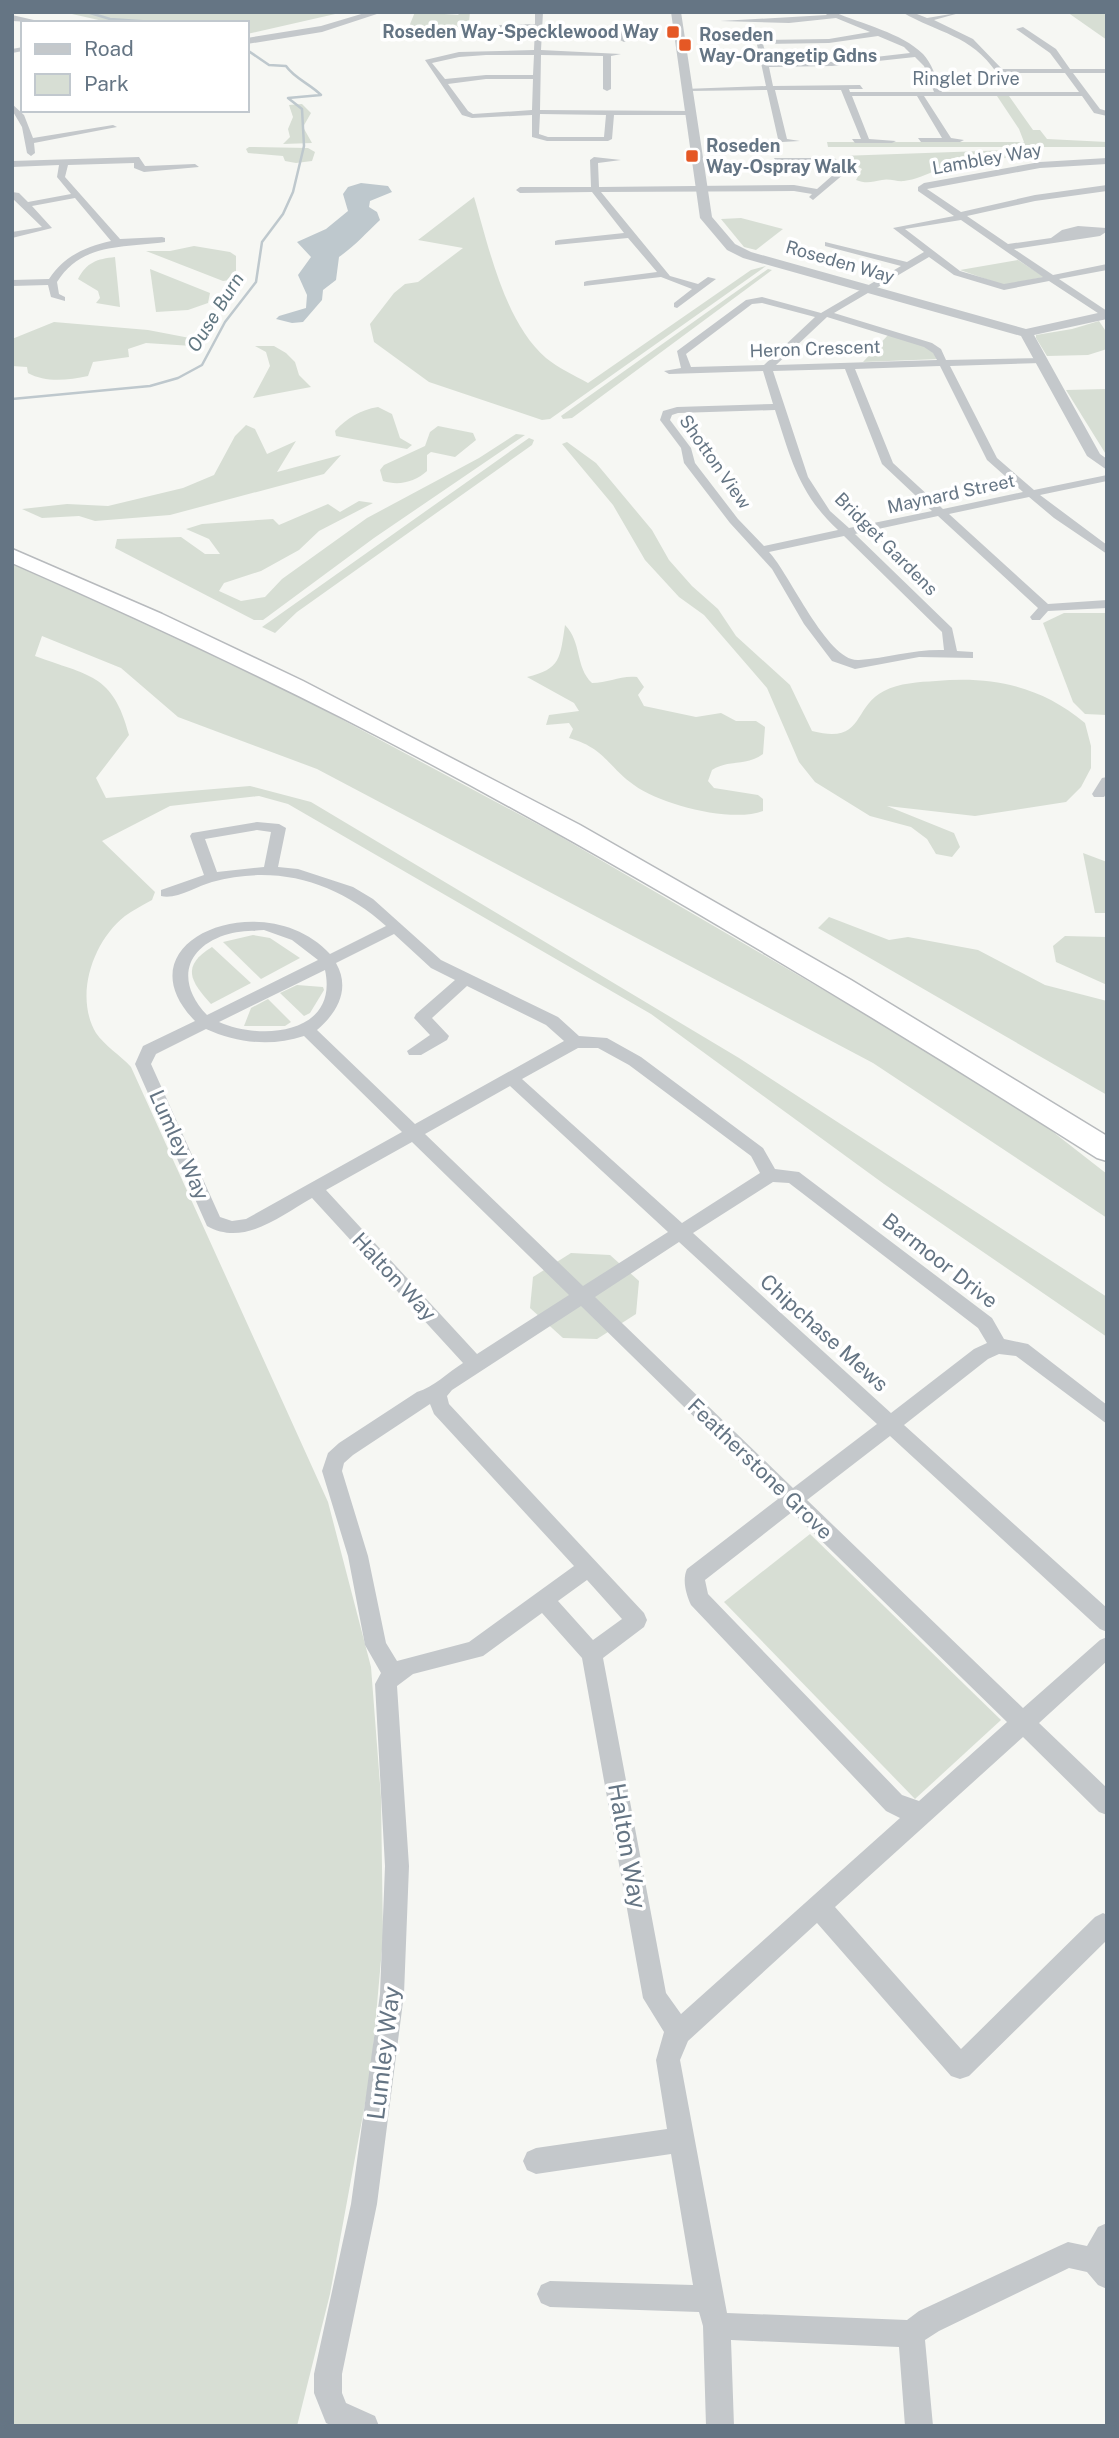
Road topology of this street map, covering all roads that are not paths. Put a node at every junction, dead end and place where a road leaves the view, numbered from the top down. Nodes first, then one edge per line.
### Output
1 (379, 12) edge
2 (475, 12) edge
3 (539, 12) edge
4 (676, 12) edge
5 (827, 12) edge
6 (905, 12) edge
7 (960, 12) edge
8 (753, 16) edge
9 (836, 16) junction
10 (927, 20) junction
11 (724, 21) dead end
12 (1034, 25) dead end
13 (459, 26) dead end
14 (474, 26) junction
15 (538, 26) junction
16 (622, 27) dead end
17 (1020, 29) junction
18 (1007, 31) dead end
19 (880, 33) junction
20 (624, 40) dead end
21 (248, 41) edge
22 (538, 54) junction
23 (607, 54) junction
24 (617, 54) dead end
25 (919, 54) junction
26 (764, 65) junction
27 (1067, 71) junction
28 (1107, 71) edge
29 (537, 77) junction
30 (442, 82) junction
31 (596, 89) dead end
32 (607, 89) junction
33 (621, 89) dead end
34 (688, 89) junction
35 (770, 89) junction
36 (846, 91) junction
37 (919, 94) junction
38 (939, 94) junction
39 (1084, 94) junction
40 (17, 106) edge
41 (536, 113) junction
42 (610, 113) junction
43 (691, 113) junction
44 (1107, 114) edge
45 (113, 127) dead end
46 (920, 140) dead end
47 (948, 140) junction
48 (31, 141) junction
49 (764, 141) dead end
50 (783, 141) junction
51 (796, 141) dead end
52 (855, 141) dead end
53 (866, 141) junction
54 (891, 141) dead end
55 (960, 141) dead end
56 (141, 148) dead end
57 (139, 160) junction
58 (617, 160) dead end
59 (777, 160) dead end
60 (1107, 161) edge
61 (65, 163) junction
62 (12, 164) edge
63 (29, 164) junction
64 (1067, 164) junction
65 (195, 167) dead end
66 (702, 188) junction
67 (1107, 188) edge
68 (595, 189) junction
69 (520, 191) dead end
70 (12, 195) edge
71 (77, 195) junction
72 (25, 205) junction
73 (961, 216) junction
74 (1105, 230) edge
75 (12, 235) edge
76 (630, 235) junction
77 (838, 238) dead end
78 (162, 240) dead end
79 (118, 243) junction
80 (558, 243) dead end
81 (1006, 247) junction
82 (929, 253) junction
83 (909, 265) junction
84 (1107, 267) edge
85 (664, 274) junction
86 (1052, 278) junction
87 (711, 279) dead end
88 (52, 282) junction
89 (12, 283) edge
90 (700, 288) junction
91 (867, 290) junction
92 (595, 296) dead end
93 (62, 299) dead end
94 (677, 305) dead end
95 (1107, 315) edge
96 (825, 316) junction
97 (1026, 333) junction
98 (1041, 360) junction
99 (943, 363) junction
100 (849, 366) junction
101 (767, 368) junction
102 (687, 371) junction
103 (669, 372) dead end
104 (779, 407) junction
105 (1107, 466) edge
106 (1107, 478) edge
107 (1032, 494) junction
108 (942, 513) junction
109 (849, 534) junction
110 (12, 540) edge
111 (760, 550) junction
112 (1107, 551) edge
113 (12, 555) edge
114 (1107, 604) edge
115 (951, 654) junction
116 (969, 655) dead end
117 (1107, 780) edge
118 (1100, 794) dead end
119 (270, 871) junction
120 (212, 877) junction
121 (166, 893) dead end
122 (395, 928) junction
123 (327, 961) junction
124 (466, 978) junction
125 (204, 1022) junction
126 (306, 1029) junction
127 (575, 1042) junction
128 (415, 1051) dead end
129 (510, 1077) junction
130 (1107, 1126) edge
131 (413, 1132) junction
132 (1107, 1150) edge
133 (770, 1175) junction
134 (314, 1189) junction
135 (679, 1232) junction
136 (581, 1295) junction
137 (998, 1346) junction
138 (475, 1364) junction
139 (437, 1394) junction
140 (1107, 1416) edge
141 (890, 1424) junction
142 (792, 1500) junction
143 (589, 1567) junction
144 (544, 1600) junction
145 (1107, 1622) edge
146 (1107, 1647) edge
147 (592, 1654) junction
148 (392, 1673) junction
149 (1023, 1723) junction
150 (1107, 1804) edge
151 (925, 1812) junction
152 (818, 1906) junction
153 (1107, 1928) edge
154 (679, 2032) junction
155 (681, 2140) junction
156 (536, 2161) dead end
157 (1107, 2236) edge
158 (1100, 2268) edge
159 (550, 2294) dead end
160 (709, 2298) junction
161 (717, 2326) junction
162 (911, 2334) junction
163 (330, 2419) edge
164 (365, 2426) edge
165 (720, 2426) edge
166 (919, 2426) edge

1 - 21 street
2 - 14 street
3 - 15 street
4 - 34 street, Roseden Way
5 - 9 street
6 - 10 street, Ringlet Drive
7 - 10 street
8 - 9 street
8 - 11 street
9 - 19 street
10 - 27 street, Ringlet Drive
12 - 17 street
13 - 14 street
14 - 15 street
15 - 22 street
16 - 20 street
17 - 18 street
17 - 27 street
19 - 25 street
19 - 26 street
22 - 23 street
22 - 29 street
22 - 30 street
23 - 24 street
23 - 32 street
25 - 26 street
25 - 38 street
26 - 35 street
27 - 28 street, Ringlet Drive
27 - 39 street
29 - 30 street
29 - 41 street
30 - 41 street
31 - 32 street
32 - 33 street
34 - 35 street, Ringlet Drive
34 - 43 street, Roseden Way
35 - 36 street, Ringlet Drive
35 - 50 street
36 - 37 street, Ringlet Drive
36 - 53 street
37 - 38 street, Ringlet Drive
37 - 47 street
38 - 39 street, Ringlet Drive
39 - 44 street
40 - 48 street
41 - 42 street
41 - 42 street
42 - 43 street
43 - 66 street, Roseden Way
45 - 48 street
46 - 47 street
47 - 55 street
48 - 63 street
49 - 50 street
50 - 51 street
52 - 53 street
53 - 54 street
56 - 57 street
57 - 61 street
57 - 65 street
58 - 68 street
59 - 66 street
60 - 64 street, Lambley Way
61 - 63 street
61 - 71 street
62 - 63 street
64 - 67 street
64 - 73 street, Lambley Way
66 - 68 street
66 - 91 street, Roseden Way
67 - 73 street
68 - 69 street
68 - 76 street
70 - 72 street
71 - 72 street
71 - 79 street
72 - 75 street
73 - 81 street
73 - 82 street
74 - 81 street
76 - 80 street
76 - 85 street
77 - 83 street
78 - 79 street
79 - 88 street
81 - 86 street
82 - 83 street
82 - 86 street
83 - 91 street
84 - 86 street
85 - 90 street
85 - 92 street
86 - 95 street
87 - 90 street
88 - 89 street
88 - 93 street
90 - 94 street
91 - 96 street
91 - 97 street, Roseden Way
95 - 97 street
96 - 99 street, Heron Crescent
96 - 101 street
96 - 102 street, Heron Crescent
97 - 98 street
98 - 99 street, Heron Crescent
98 - 105 street
99 - 100 street, Heron Crescent
99 - 107 street
100 - 101 street, Heron Crescent
100 - 108 street
101 - 102 street, Heron Crescent
101 - 104 street, Bridget Gardens
102 - 103 street, Heron Crescent
104 - 109 street, Bridget Gardens
104 - 111 street, Shotton View
106 - 107 street, Maynard Street
107 - 108 street, Maynard Street
107 - 112 street
108 - 109 street, Maynard Street
108 - 114 street
109 - 111 street, Maynard Street
109 - 115 street, Bridget Gardens
110 - 130 highway
111 - 115 street
113 - 132 highway
115 - 116 street
117 - 118 street
119 - 120 street
119 - 120 street
119 - 122 street
120 - 121 street
122 - 123 street
122 - 124 street
123 - 125 street
123 - 125 street
123 - 126 street
124 - 127 street
124 - 128 street
125 - 126 street
125 - 134 street, Lumley Way
126 - 131 street, Featherstone Grove
127 - 129 street
127 - 133 street
129 - 131 street
129 - 135 street, Chipchase Mews
131 - 134 street
131 - 136 street, Featherstone Grove
133 - 135 street
133 - 137 street, Barmoor Drive
134 - 138 street, Halton Way
135 - 136 street
135 - 141 street, Chipchase Mews
136 - 138 street
136 - 142 street, Featherstone Grove
137 - 140 street
137 - 141 street
138 - 139 street
139 - 143 street
139 - 148 street
141 - 142 street
141 - 145 street, Chipchase Mews
142 - 149 street, Featherstone Grove
142 - 151 street
143 - 144 street
143 - 147 street
144 - 147 street
144 - 148 street
146 - 149 street
147 - 154 street, Halton Way
148 - 163 street, Lumley Way
149 - 150 street, Featherstone Grove
149 - 151 street
151 - 152 street
152 - 153 street
152 - 154 street
154 - 155 street
155 - 156 street
155 - 160 street
157 - 158 street
158 - 162 street
159 - 160 street
160 - 161 street
161 - 162 street
161 - 165 street
162 - 166 street
163 - 164 street

